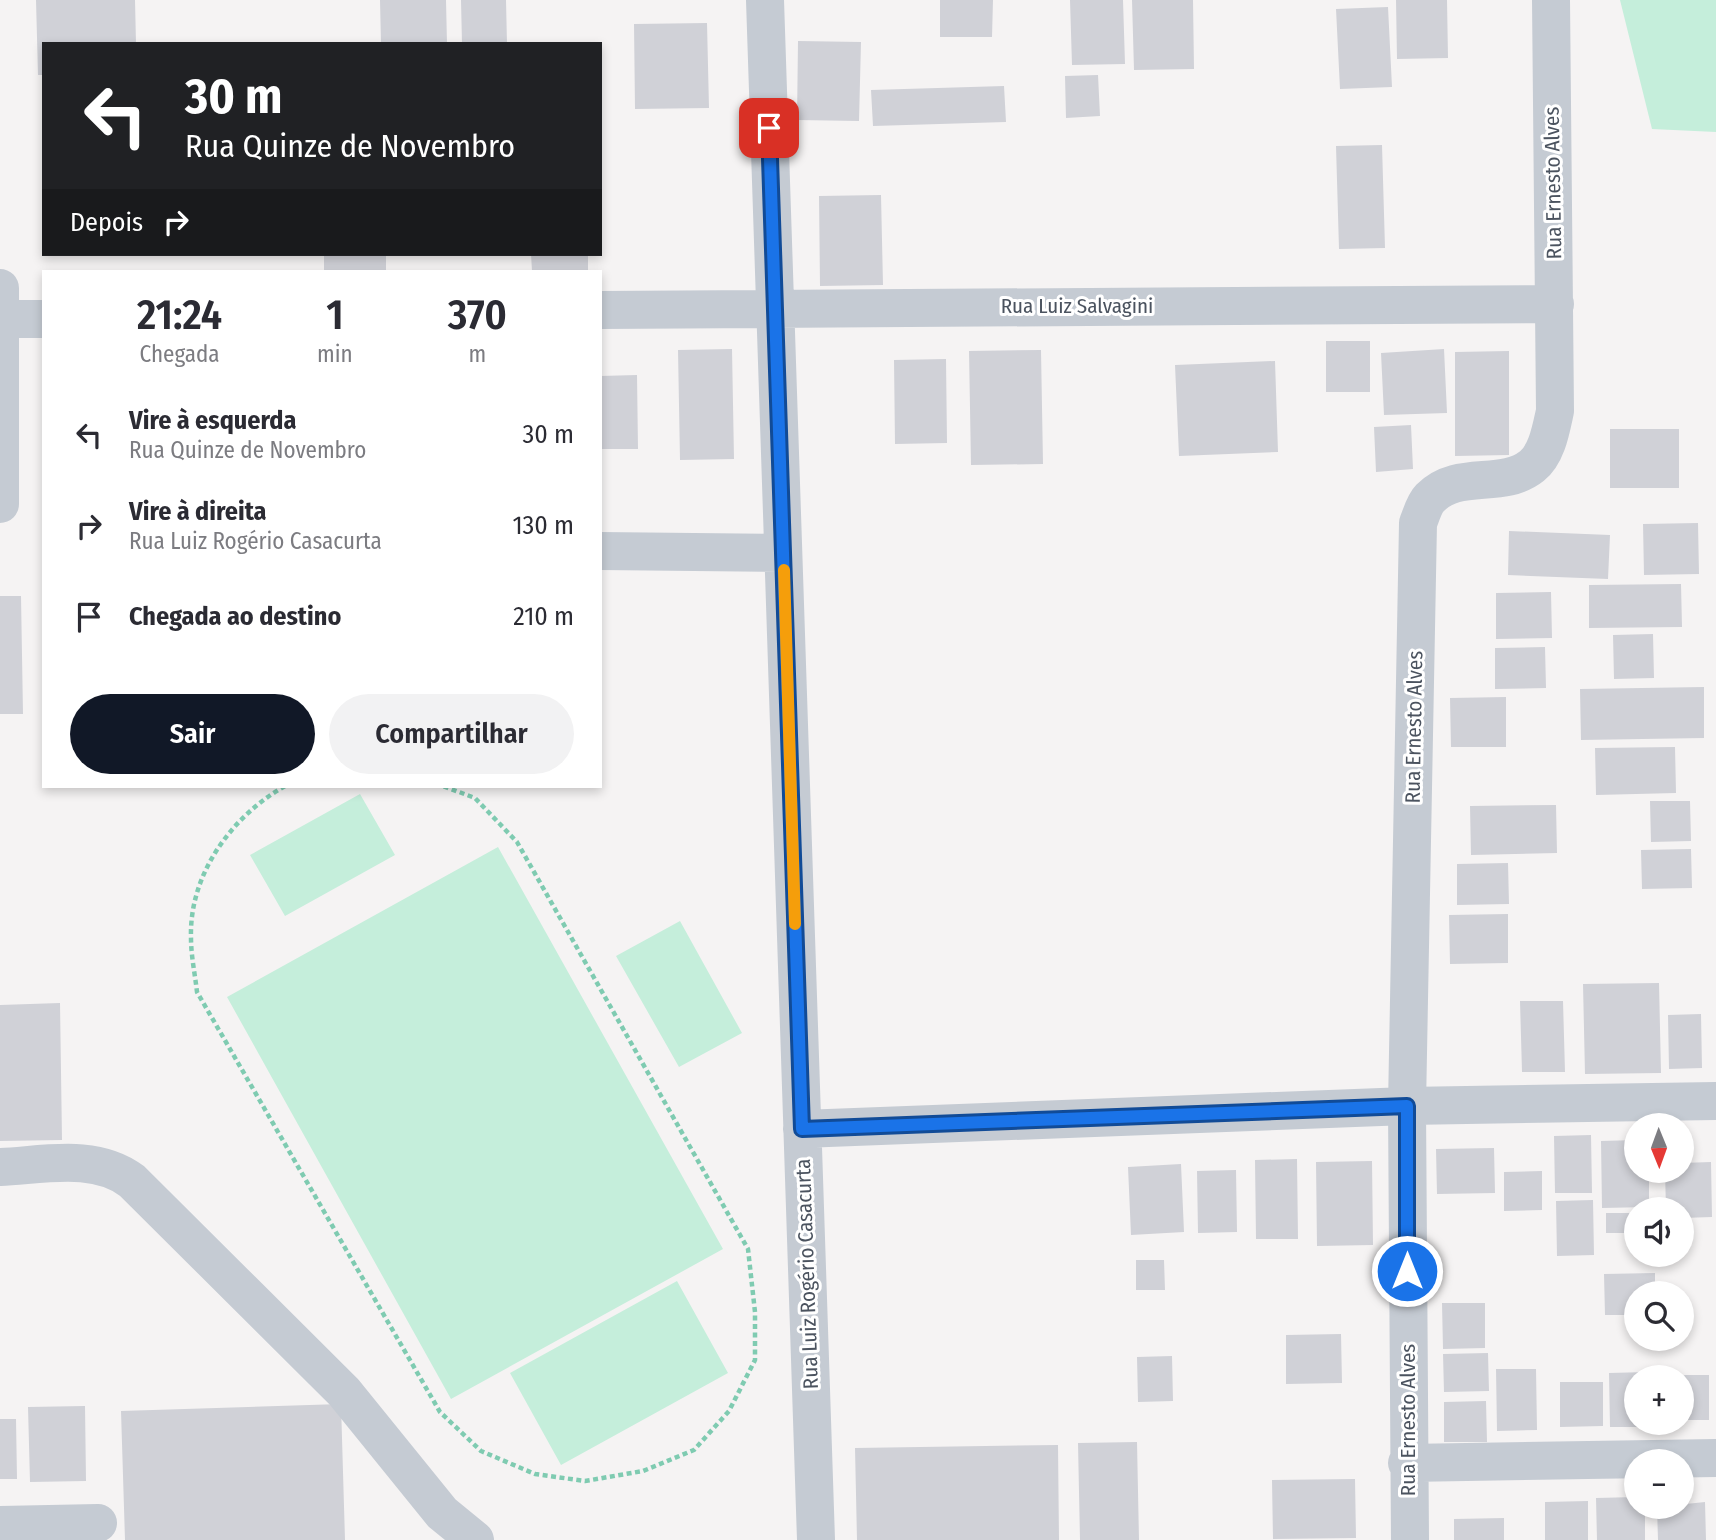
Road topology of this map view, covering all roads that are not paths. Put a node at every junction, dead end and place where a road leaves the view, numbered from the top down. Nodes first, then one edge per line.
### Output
1 (765, 0) edge
2 (1551, 0) edge
3 (0, 288) edge
4 (1555, 304) junction
5 (775, 308) junction
6 (602, 310) edge
7 (1, 319) edge
8 (42, 319) edge
9 (1, 501) edge
10 (602, 551) edge
11 (783, 553) junction
12 (1716, 1101) edge
13 (1407, 1106) junction
14 (802, 1129) junction
15 (0, 1167) edge
16 (1716, 1458) edge
17 (1407, 1463) junction
18 (98, 1523) dead end
19 (0, 1524) edge
20 (475, 1540) edge
21 (816, 1540) edge
22 (1410, 1540) edge

1 - 5 street, Rua Luiz Rogério Casacurta
2 - 4 street, Rua Ernesto Alves
3 - 7 street
4 - 5 street, Rua Luiz Salvagini
4 - 13 street, Rua Ernesto Alves
5 - 6 street, Rua Luiz Salvagini
5 - 11 street, Rua Luiz Rogério Casacurta
7 - 8 street
7 - 9 street
10 - 11 street
11 - 14 street, Rua Luiz Rogério Casacurta
12 - 13 street
13 - 14 street
13 - 17 street, Rua Ernesto Alves
14 - 21 street, Rua Luiz Rogério Casacurta
15 - 20 street
16 - 17 street
17 - 22 street, Rua Ernesto Alves
18 - 19 street

